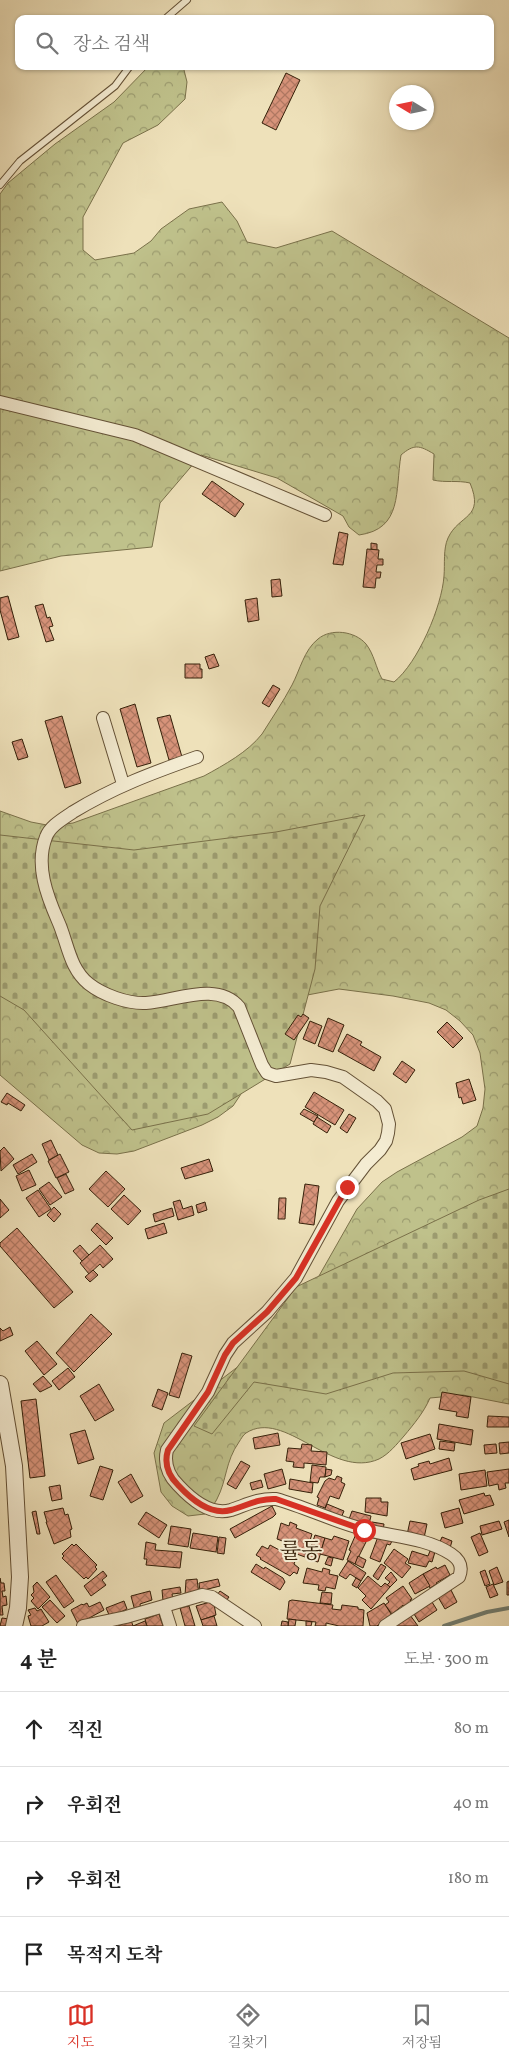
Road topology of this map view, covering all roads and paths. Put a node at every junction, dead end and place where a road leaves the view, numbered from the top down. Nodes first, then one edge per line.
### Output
1 (187, 0) edge
2 (170, 15) edge
3 (127, 70) edge
4 (0, 185) edge
5 (0, 402) edge
6 (325, 515) dead end
7 (104, 718) dead end
8 (197, 757) dead end
9 (123, 784) junction
10 (0, 1384) edge
11 (164, 1606) junction
12 (14, 1626) edge
13 (83, 1626) edge
14 (170, 1626) edge
15 (255, 1626) edge
16 (385, 1626) edge

1 - 2 lane
3 - 4 lane
5 - 6 street
7 - 9 street
8 - 9 street
9 - 16 street
10 - 12 street
11 - 13 street
11 - 14 street
11 - 15 street

